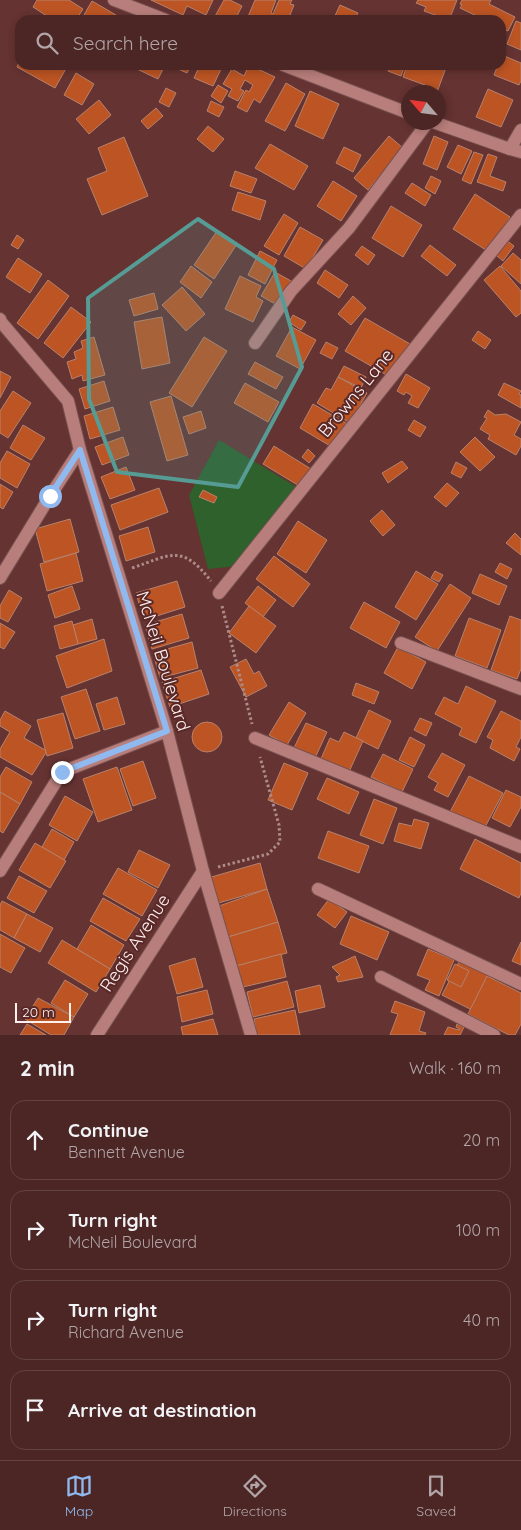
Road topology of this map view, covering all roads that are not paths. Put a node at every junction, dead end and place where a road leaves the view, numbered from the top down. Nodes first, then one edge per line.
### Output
1 (114, 0) edge
2 (153, 15) edge
3 (296, 70) edge
4 (401, 110) edge
5 (446, 126) edge
6 (422, 130) edge
7 (521, 130) edge
8 (515, 150) edge
9 (521, 215) edge
10 (0, 319) edge
11 (256, 343) dead end
12 (80, 450) junction
13 (0, 578) edge
14 (219, 593) road end
15 (401, 643) dead end
16 (521, 688) edge
17 (167, 731) junction
18 (255, 738) road end
19 (521, 847) edge
20 (0, 871) edge
21 (203, 871) junction
22 (318, 889) dead end
23 (381, 977) dead end
24 (521, 984) edge
25 (97, 1035) edge
26 (251, 1035) edge
27 (494, 1035) edge

1 - 2 street
3 - 4 street
5 - 8 street
6 - 11 street
7 - 8 street
9 - 14 street, Browns Lane
10 - 12 street, McNeil Boulevard
12 - 13 street
12 - 17 street, McNeil Boulevard
15 - 16 street
17 - 20 street
17 - 21 street, McNeil Boulevard
18 - 19 street
21 - 25 street, Regis Avenue
21 - 26 street, McNeil Boulevard
22 - 24 street
23 - 27 street

